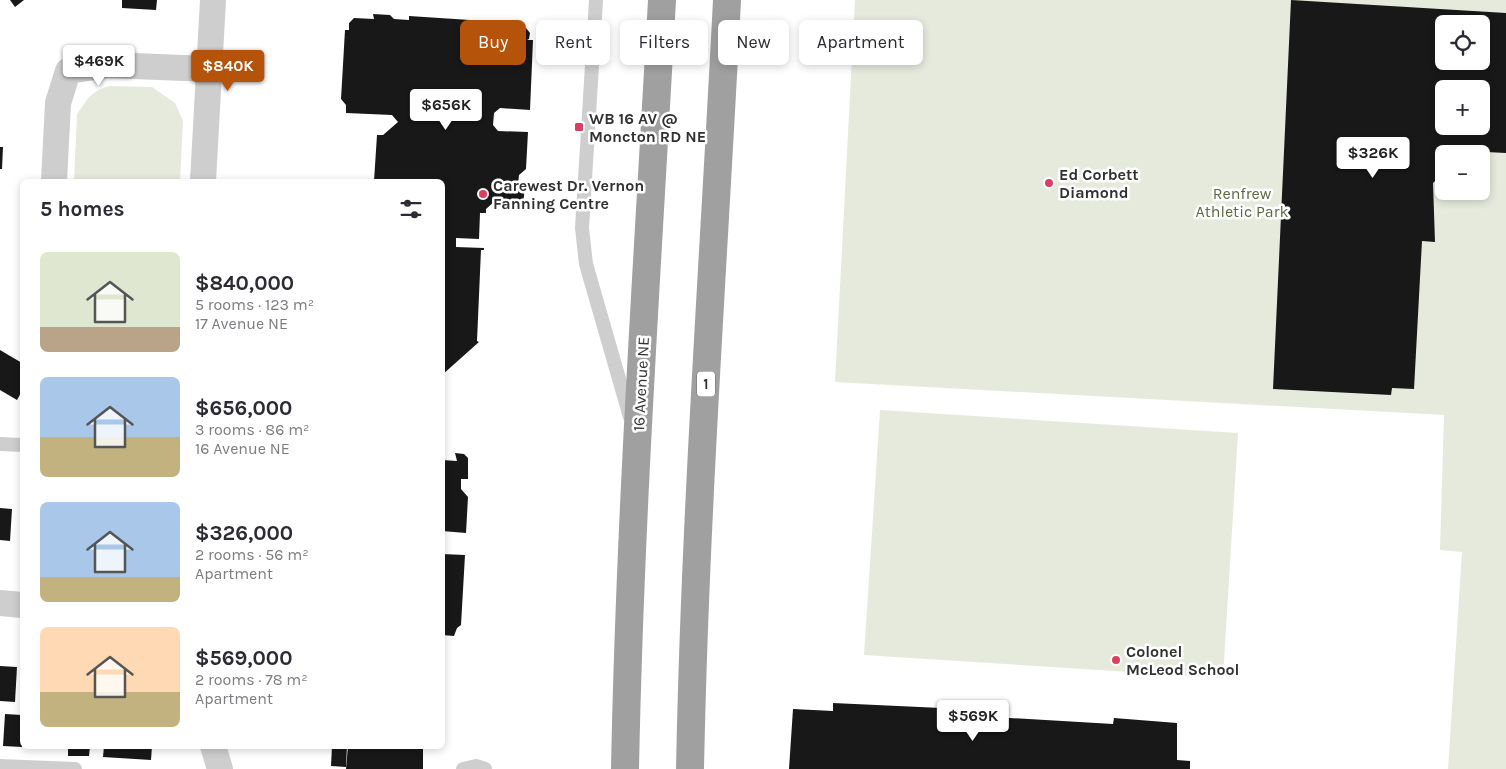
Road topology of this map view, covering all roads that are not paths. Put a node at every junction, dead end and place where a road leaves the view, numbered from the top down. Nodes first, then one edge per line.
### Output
1 (213, 0) edge
2 (596, 0) edge
3 (662, 0) edge
4 (727, 0) edge
5 (209, 69) junction
6 (54, 179) edge
7 (203, 179) edge
8 (0, 444) edge
9 (638, 444) junction
10 (20, 445) edge
11 (0, 603) edge
12 (20, 605) edge
13 (214, 749) edge
14 (0, 766) edge
15 (75, 769) edge
16 (220, 769) edge
17 (463, 769) edge
18 (485, 769) edge
19 (625, 769) edge
20 (690, 769) edge

1 - 5 street
2 - 9 lane
3 - 9 highway, 16 Avenue NE
4 - 20 highway, 1
5 - 6 street
5 - 7 street
8 - 10 lane
9 - 19 highway, 16 Avenue NE
11 - 12 street
13 - 16 street
14 - 15 lane
17 - 18 lane

